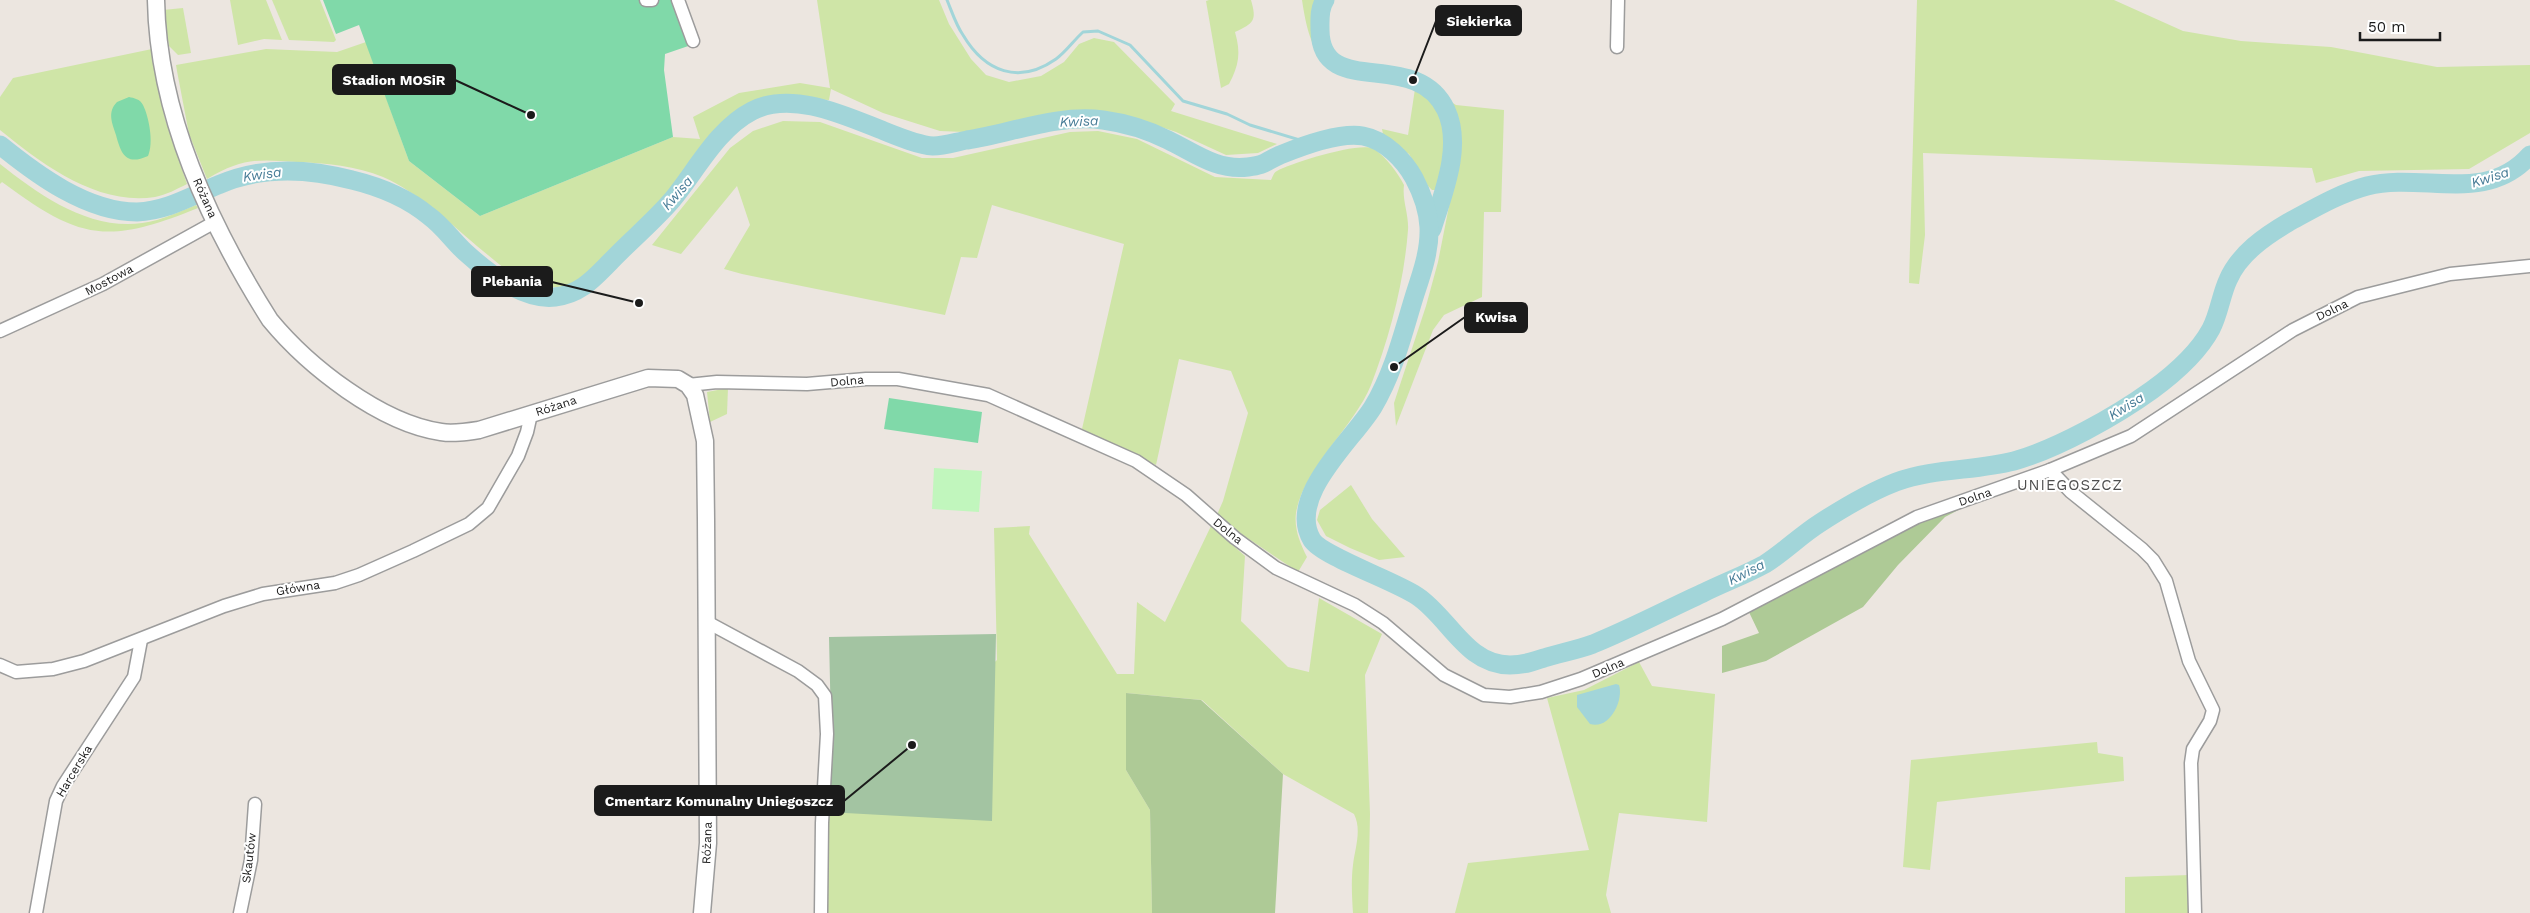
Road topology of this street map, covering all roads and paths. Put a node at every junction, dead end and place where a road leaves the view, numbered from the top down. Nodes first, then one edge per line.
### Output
1 (156, 0) edge
2 (646, 0) edge
3 (652, 0) edge
4 (678, 0) edge
5 (1618, 0) edge
6 (693, 41) dead end
7 (1617, 46) dead end
8 (212, 216) junction
9 (2530, 266) edge
10 (0, 331) edge
11 (688, 385) junction
12 (532, 414) junction
13 (2050, 470) junction
14 (707, 622) junction
15 (141, 640) junction
16 (0, 665) edge
17 (255, 804) dead end
18 (36, 913) edge
19 (240, 913) edge
20 (702, 913) edge
21 (821, 913) edge
22 (2195, 913) edge

1 - 8 street, Różana
2 - 3 street
4 - 6 street
5 - 7 street
8 - 10 street, Mostowa
8 - 12 street, Różana
9 - 13 street, Dolna
11 - 12 street, Różana
11 - 13 street, Dolna
11 - 14 street, Różana
12 - 15 street, Główna
13 - 22 street
14 - 20 street, Różana
14 - 21 street
15 - 16 street, Główna
15 - 18 street, Harcerska
17 - 19 street, Skautów

